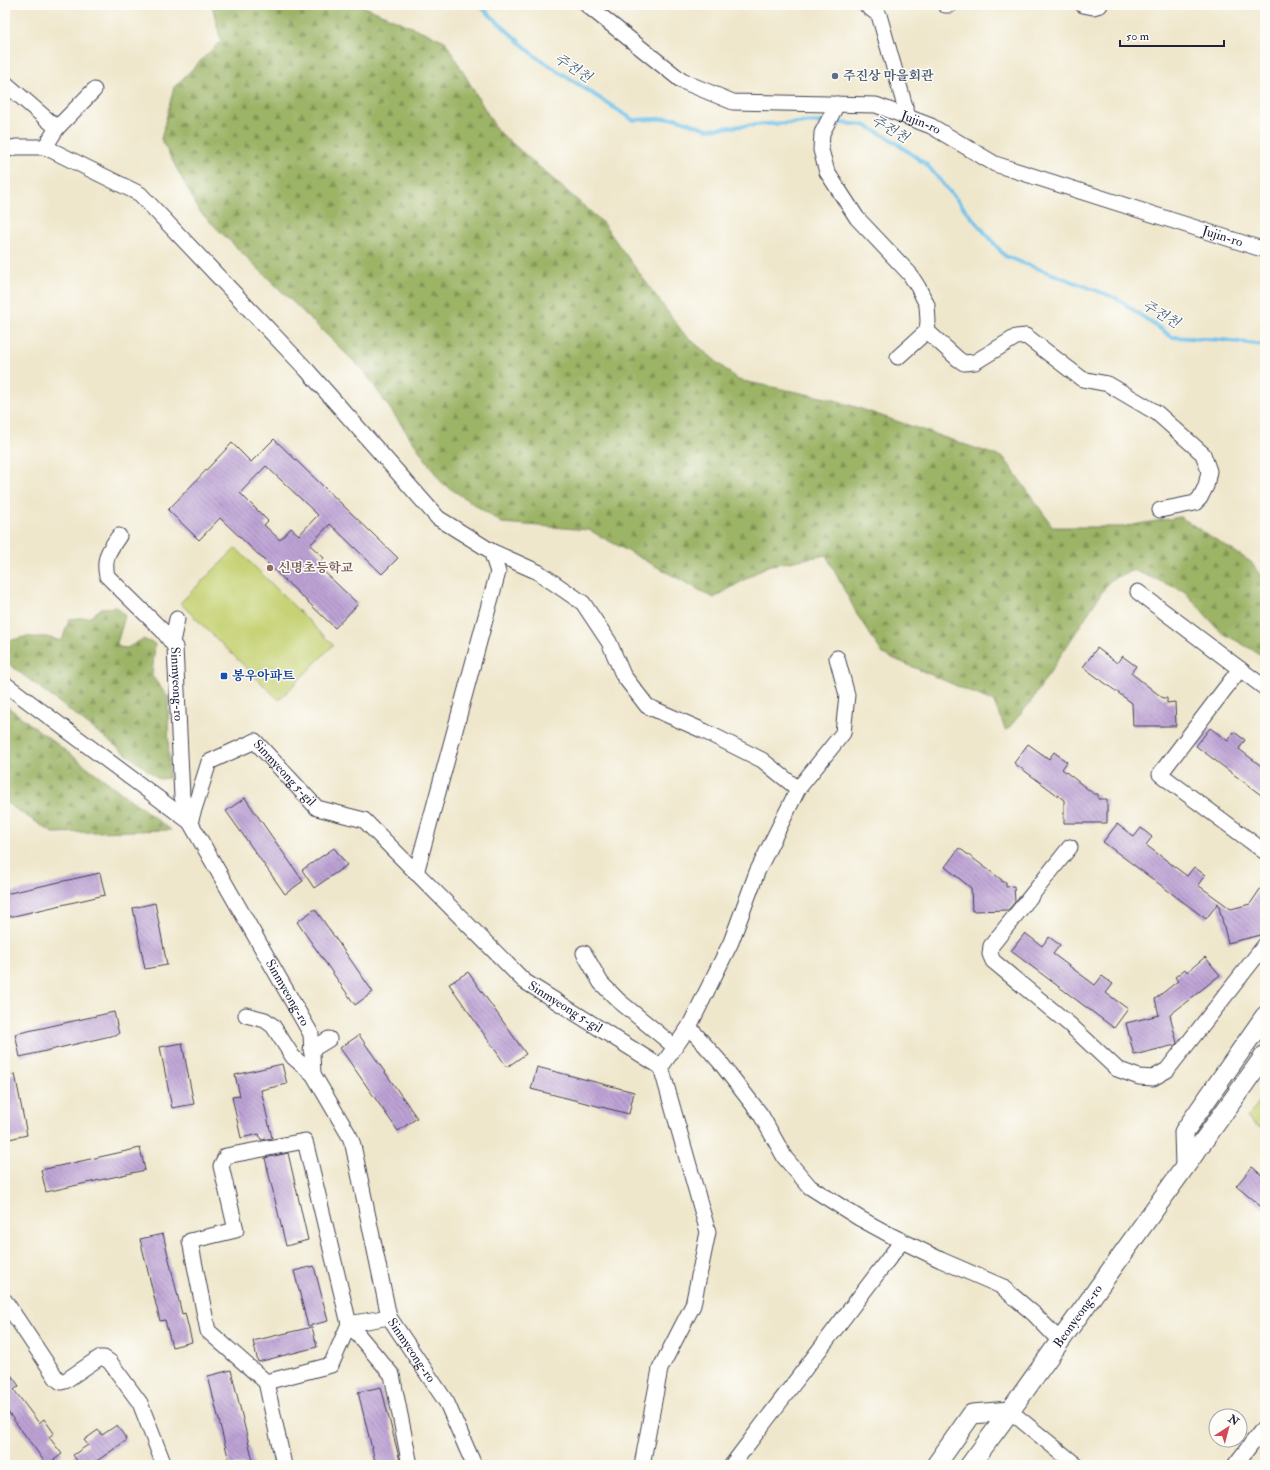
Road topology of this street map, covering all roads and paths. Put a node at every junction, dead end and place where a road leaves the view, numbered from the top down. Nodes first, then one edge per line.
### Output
1 (587, 5) edge
2 (866, 5) edge
3 (945, 5) edge
4 (950, 5) edge
5 (1083, 5) edge
6 (1100, 5) edge
7 (5, 83) edge
8 (94, 90) dead end
9 (835, 108) junction
10 (908, 117) junction
11 (56, 128) junction
12 (45, 148) junction
13 (5, 150) edge
14 (1265, 250) edge
15 (927, 331) junction
16 (898, 357) dead end
17 (1160, 510) dead end
18 (119, 536) dead end
19 (491, 551) junction
20 (1138, 592) dead end
21 (177, 619) dead end
22 (172, 642) junction
23 (836, 658) dead end
24 (1240, 668) junction
25 (5, 684) edge
26 (1265, 688) edge
27 (798, 789) junction
28 (190, 822) junction
29 (1070, 847) dead end
30 (1265, 852) edge
31 (416, 873) junction
32 (1265, 945) edge
33 (584, 952) dead end
34 (246, 1015) dead end
35 (1265, 1016) edge
36 (689, 1026) junction
37 (329, 1039) dead end
38 (675, 1047) junction
39 (311, 1050) junction
40 (1265, 1055) edge
41 (661, 1067) junction
42 (313, 1074) junction
43 (1185, 1166) junction
44 (902, 1241) junction
45 (5, 1301) edge
46 (389, 1316) junction
47 (349, 1324) junction
48 (1060, 1341) junction
49 (266, 1382) junction
50 (1010, 1411) junction
51 (1265, 1426) edge
52 (644, 1464) edge
53 (164, 1465) edge
54 (284, 1465) edge
55 (410, 1465) edge
56 (474, 1465) edge
57 (732, 1465) edge
58 (936, 1465) edge
59 (970, 1465) edge
60 (1076, 1465) edge
61 (1235, 1465) edge

1 - 9 street, Jujin-ro
2 - 10 street
3 - 4 street
5 - 6 street
7 - 11 street
8 - 11 street
9 - 10 street, Jujin-ro
9 - 15 street
10 - 14 street, Jujin-ro
11 - 12 street
12 - 13 street
12 - 19 street
15 - 16 street
15 - 17 street
18 - 22 street, Sinmyeong-ro
19 - 27 street
19 - 31 street
20 - 24 street
21 - 22 street
22 - 28 street, Sinmyeong-ro
23 - 27 street
24 - 26 street
24 - 30 street
25 - 28 street
27 - 36 street
28 - 31 street, Sinmyeong 5-gil
28 - 39 street, Sinmyeong-ro
29 - 32 street
31 - 41 street, Sinmyeong 5-gil
33 - 38 street
34 - 42 street
35 - 43 main road
36 - 38 street
36 - 44 street
37 - 39 street
38 - 41 street
39 - 42 street, Sinmyeong-ro
40 - 43 main road, Beonyeong-ro
41 - 52 street
42 - 46 street, Sinmyeong-ro
43 - 48 main road, Beonyeong-ro
44 - 48 street
44 - 57 street
45 - 53 street
46 - 47 street
46 - 56 street, Sinmyeong-ro
47 - 49 street
47 - 49 street
47 - 55 street
48 - 50 main road, Beonyeong-ro
49 - 54 street
50 - 58 main road
50 - 59 main road, Beonyeong-ro
50 - 60 street
51 - 61 street

